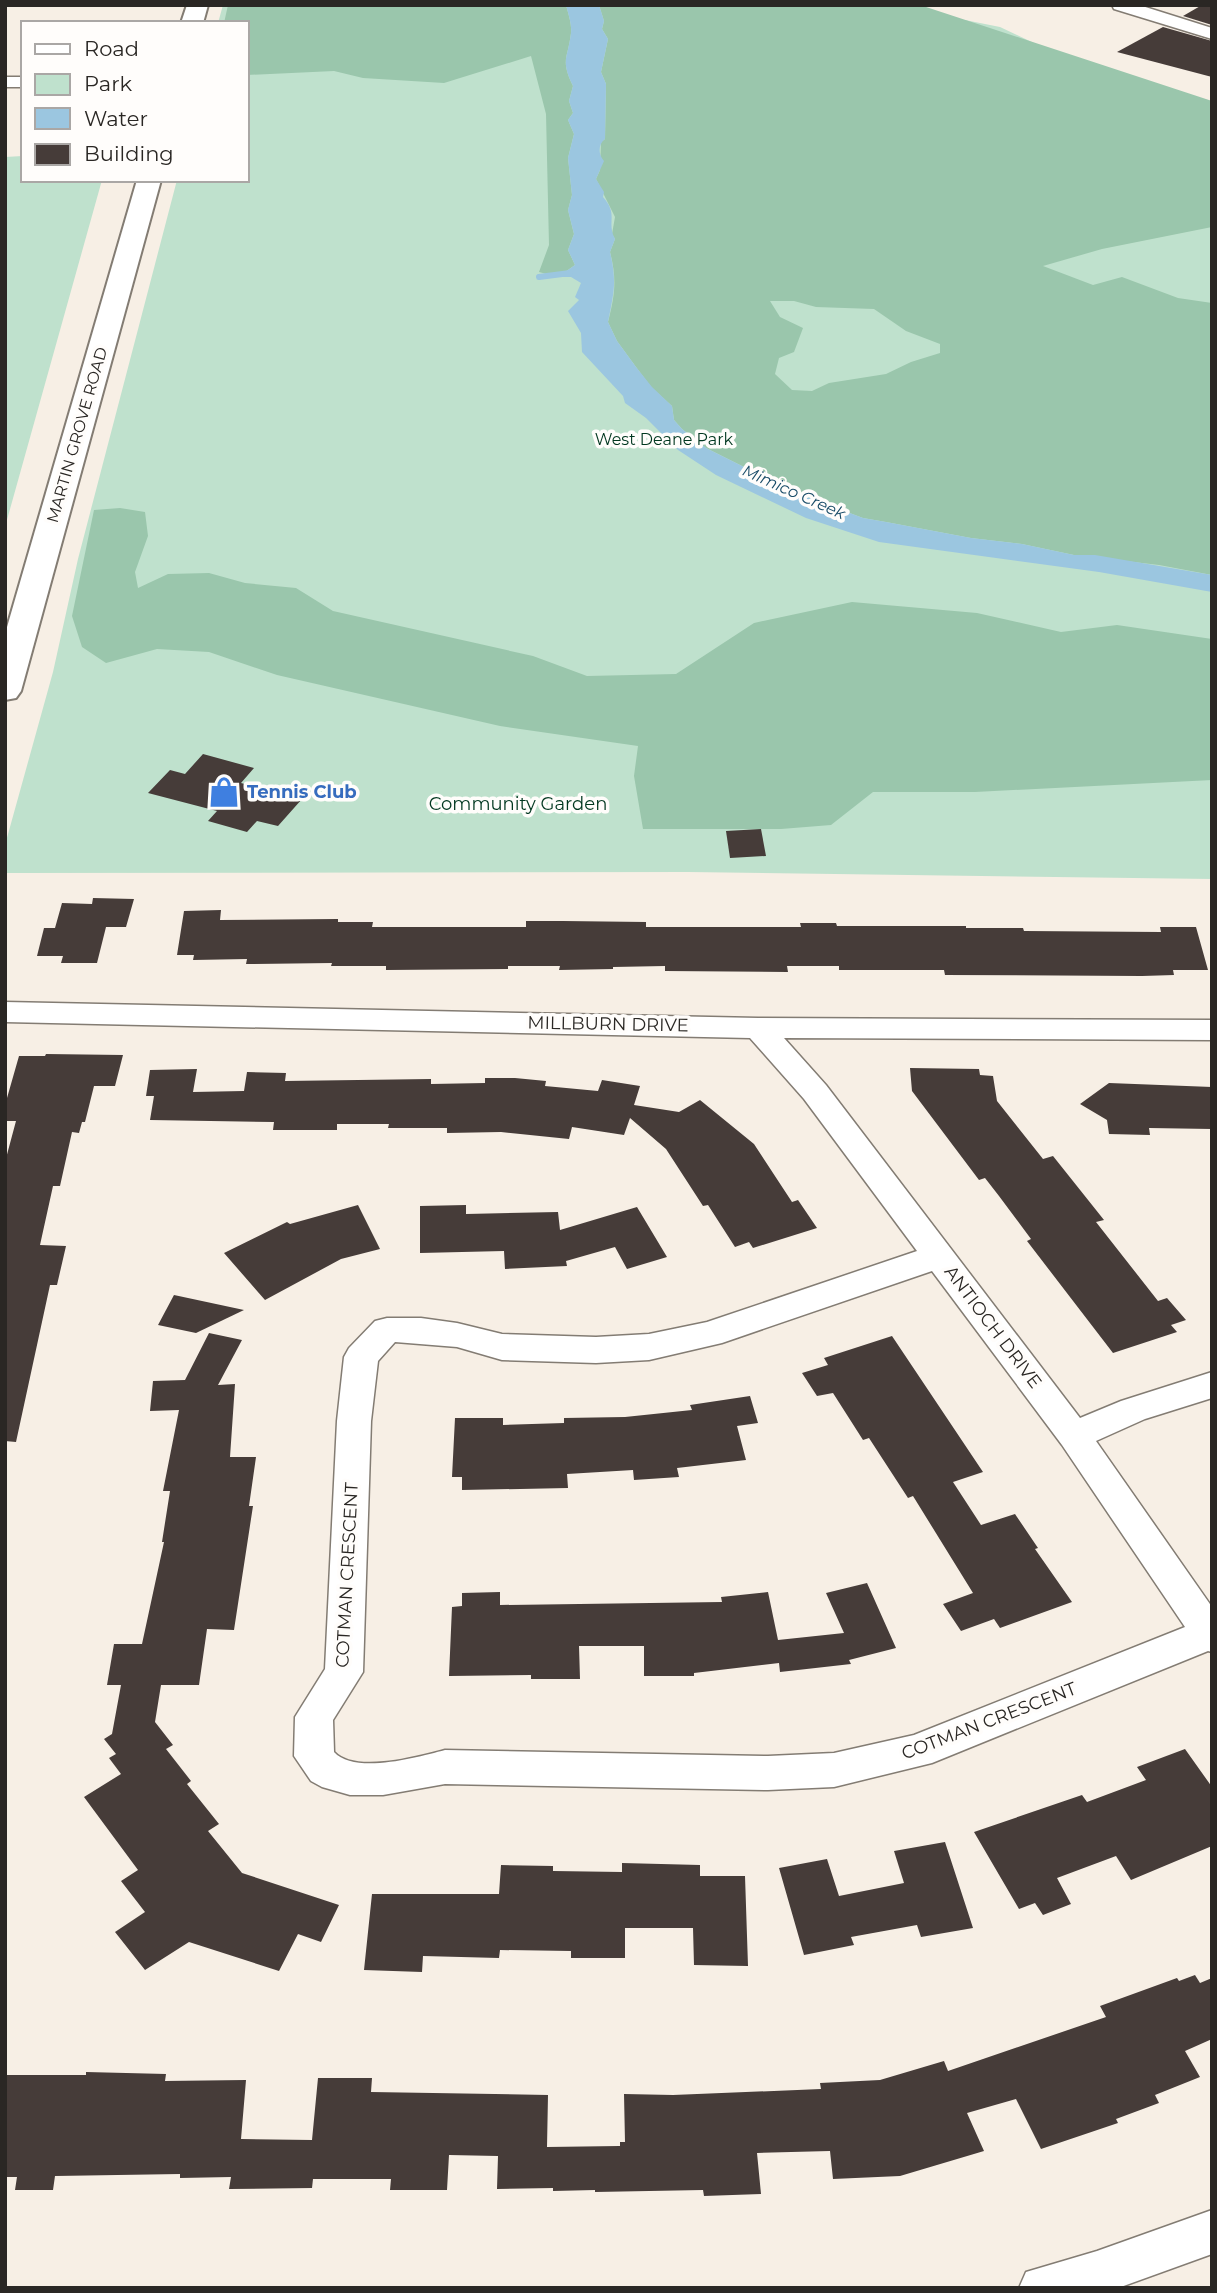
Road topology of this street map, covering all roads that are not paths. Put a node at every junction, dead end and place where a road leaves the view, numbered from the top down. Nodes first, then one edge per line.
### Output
1 (1131, 7) edge
2 (1212, 34) edge
3 (148, 182) edge
4 (5, 691) edge
5 (5, 1012) edge
6 (758, 1028) junction
7 (1212, 1030) edge
8 (940, 1256) junction
9 (1212, 1385) edge
10 (1074, 1436) junction
11 (1211, 1636) edge
12 (1212, 2232) edge
13 (1042, 2288) edge

1 - 2 street
3 - 4 main road, MARTIN GROVE ROAD
5 - 6 street, MILLBURN DRIVE
6 - 7 street, MILLBURN DRIVE
6 - 8 street, ANTIOCH DRIVE
8 - 10 street, ANTIOCH DRIVE
8 - 11 street, COTMAN CRESCENT
9 - 10 street
10 - 11 street, ANTIOCH DRIVE
12 - 13 street

